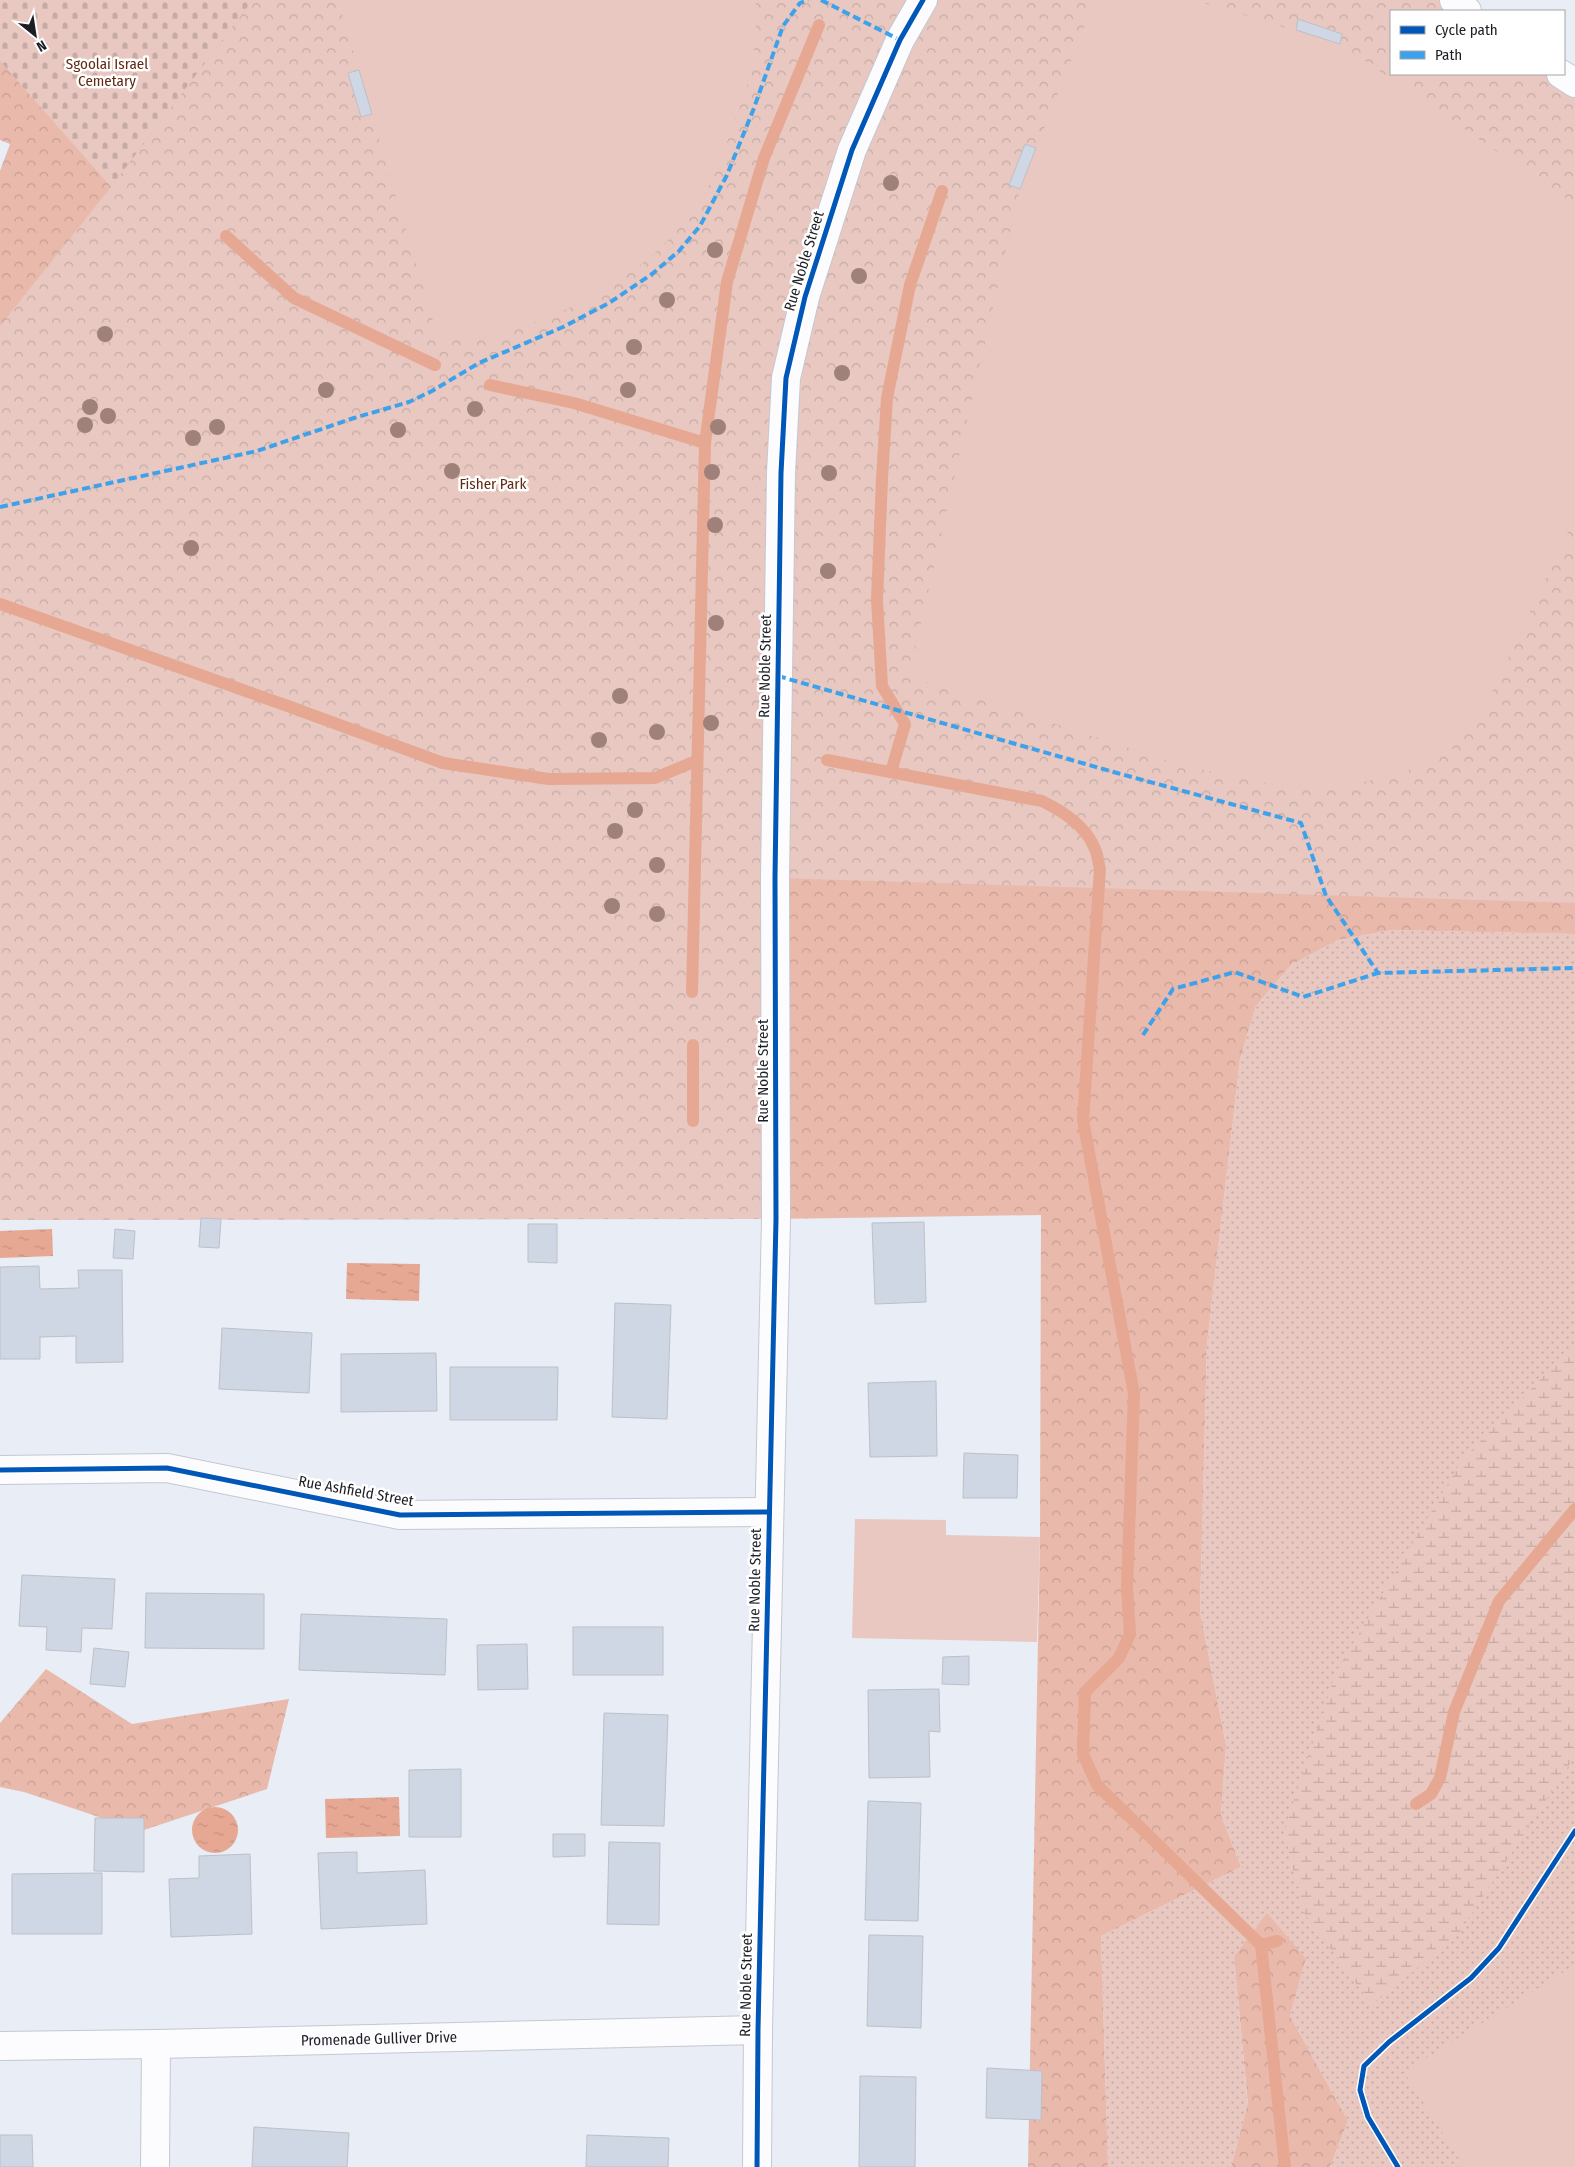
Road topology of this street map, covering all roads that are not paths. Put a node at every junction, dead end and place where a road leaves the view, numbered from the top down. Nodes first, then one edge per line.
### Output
1 (923, 0) edge
2 (1454, 0) edge
3 (1466, 10) edge
4 (1563, 75) edge
5 (1575, 83) edge
6 (0, 1470) edge
7 (770, 1512) junction
8 (758, 2030) junction
9 (156, 2044) junction
10 (0, 2046) edge
11 (155, 2167) edge
12 (756, 2167) edge

1 - 7 street, Rue Noble Street
2 - 3 street
4 - 5 street
6 - 7 street, Rue Ashfield Street
7 - 8 street, Rue Noble Street
8 - 9 street, Promenade Gulliver Drive
8 - 12 street, Rue Noble Street
9 - 10 street, Promenade Gulliver Drive
9 - 11 street

